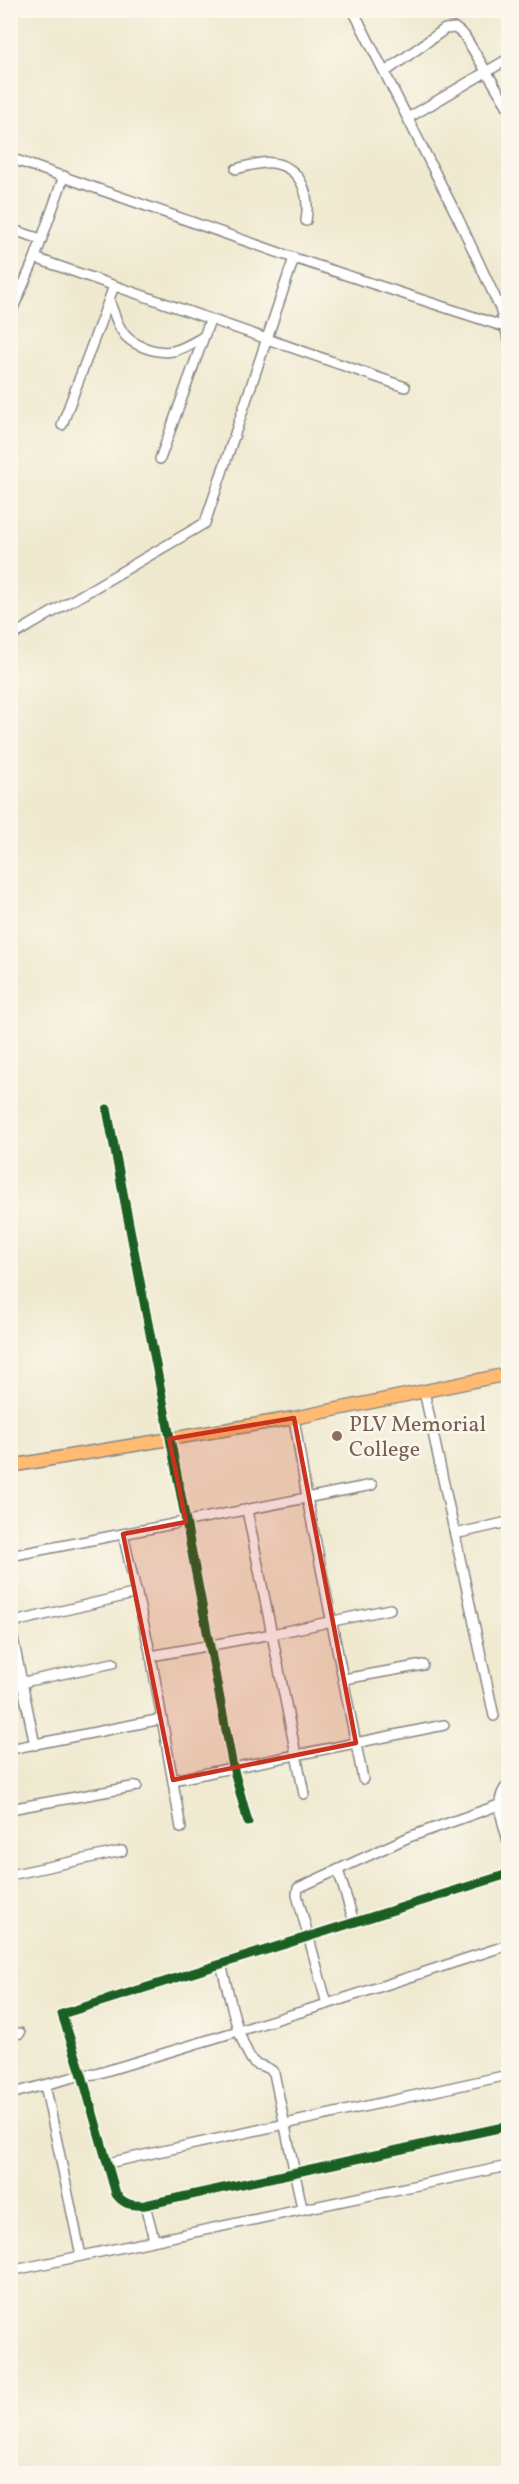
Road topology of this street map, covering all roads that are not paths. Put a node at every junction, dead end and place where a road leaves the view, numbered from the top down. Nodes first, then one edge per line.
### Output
1 (355, 12) edge
2 (508, 59) edge
3 (385, 72) junction
4 (486, 72) junction
5 (508, 107) edge
6 (408, 118) junction
7 (10, 158) edge
8 (236, 169) dead end
9 (64, 176) junction
10 (306, 221) dead end
11 (10, 229) edge
12 (41, 239) junction
13 (35, 258) junction
14 (294, 258) junction
15 (114, 286) junction
16 (109, 300) junction
17 (10, 315) edge
18 (210, 320) junction
19 (507, 327) edge
20 (203, 338) junction
21 (508, 338) edge
22 (267, 339) junction
23 (405, 387) dead end
24 (62, 424) dead end
25 (160, 459) dead end
26 (10, 637) edge
27 (107, 1109) dead end
28 (508, 1374) edge
29 (424, 1391) junction
30 (294, 1418) junction
31 (169, 1439) junction
32 (10, 1466) edge
33 (372, 1485) dead end
34 (307, 1498) junction
35 (247, 1510) junction
36 (186, 1522) junction
37 (508, 1522) edge
38 (123, 1534) junction
39 (455, 1534) junction
40 (10, 1556) edge
41 (137, 1593) junction
42 (390, 1609) dead end
43 (332, 1621) junction
44 (10, 1623) edge
45 (272, 1634) junction
46 (210, 1644) junction
47 (151, 1656) junction
48 (112, 1663) dead end
49 (423, 1665) dead end
50 (344, 1679) junction
51 (23, 1682) junction
52 (10, 1685) edge
53 (494, 1716) dead end
54 (162, 1719) junction
55 (444, 1725) dead end
56 (356, 1743) junction
57 (35, 1744) junction
58 (10, 1749) edge
59 (296, 1754) junction
60 (233, 1767) junction
61 (363, 1779) dead end
62 (173, 1780) junction
63 (508, 1785) edge
64 (137, 1786) dead end
65 (304, 1794) dead end
66 (499, 1805) junction
67 (10, 1809) edge
68 (248, 1822) dead end
69 (181, 1828) dead end
70 (508, 1842) edge
71 (122, 1851) dead end
72 (338, 1870) junction
73 (508, 1874) edge
74 (10, 1875) edge
75 (354, 1922) junction
76 (307, 1936) junction
77 (508, 1944) edge
78 (221, 1964) junction
79 (327, 2004) junction
80 (240, 2031) junction
81 (82, 2075) junction
82 (508, 2075) edge
83 (45, 2085) junction
84 (10, 2094) edge
85 (285, 2124) junction
86 (508, 2126) edge
87 (108, 2163) junction
88 (508, 2166) edge
89 (295, 2172) junction
90 (145, 2205) junction
91 (302, 2208) junction
92 (154, 2240) junction
93 (81, 2256) junction
94 (10, 2271) edge

1 - 3 street
2 - 4 street
3 - 4 street
3 - 6 street
4 - 5 street
4 - 6 street
6 - 19 street
7 - 9 street
8 - 10 street
9 - 12 street
9 - 14 street
11 - 12 street
12 - 13 street
13 - 15 street
13 - 17 street
14 - 19 street
14 - 22 street
15 - 16 street
15 - 18 street
16 - 20 street
16 - 24 street
18 - 20 street
18 - 22 street
19 - 21 street
20 - 25 street
22 - 23 street
22 - 26 street
27 - 31 street
28 - 29 main road
29 - 30 main road
29 - 39 street
30 - 31 main road
30 - 34 street
31 - 32 main road
31 - 36 street
33 - 34 street
34 - 35 street
34 - 43 street
35 - 36 street
35 - 45 street
36 - 38 street
36 - 46 street
37 - 39 street
38 - 40 street
38 - 41 street
39 - 53 street
41 - 44 street
41 - 47 street
42 - 43 street
43 - 45 street
43 - 50 street
44 - 51 street
45 - 46 street
45 - 59 street
46 - 47 street
46 - 60 street
47 - 54 street
48 - 51 street
49 - 50 street
50 - 56 street
51 - 52 street
51 - 57 street
54 - 57 street
54 - 62 street
55 - 56 street
56 - 59 street
56 - 61 street
57 - 58 street
59 - 60 street
59 - 65 street
60 - 62 street
60 - 68 street
62 - 69 street
63 - 66 street
64 - 67 street
66 - 70 street
66 - 72 street
71 - 74 street
72 - 75 street
72 - 76 street
73 - 75 street
75 - 76 street
76 - 78 street
76 - 79 street
77 - 79 street
78 - 80 street
78 - 81 street
79 - 80 street
80 - 81 street
80 - 85 street
81 - 83 street
81 - 87 street
82 - 85 street
83 - 84 street
83 - 93 street
85 - 87 street
85 - 89 street
86 - 89 street
87 - 90 street
88 - 91 street
89 - 90 street
89 - 91 street
90 - 92 street
91 - 92 street
92 - 93 street
93 - 94 street

